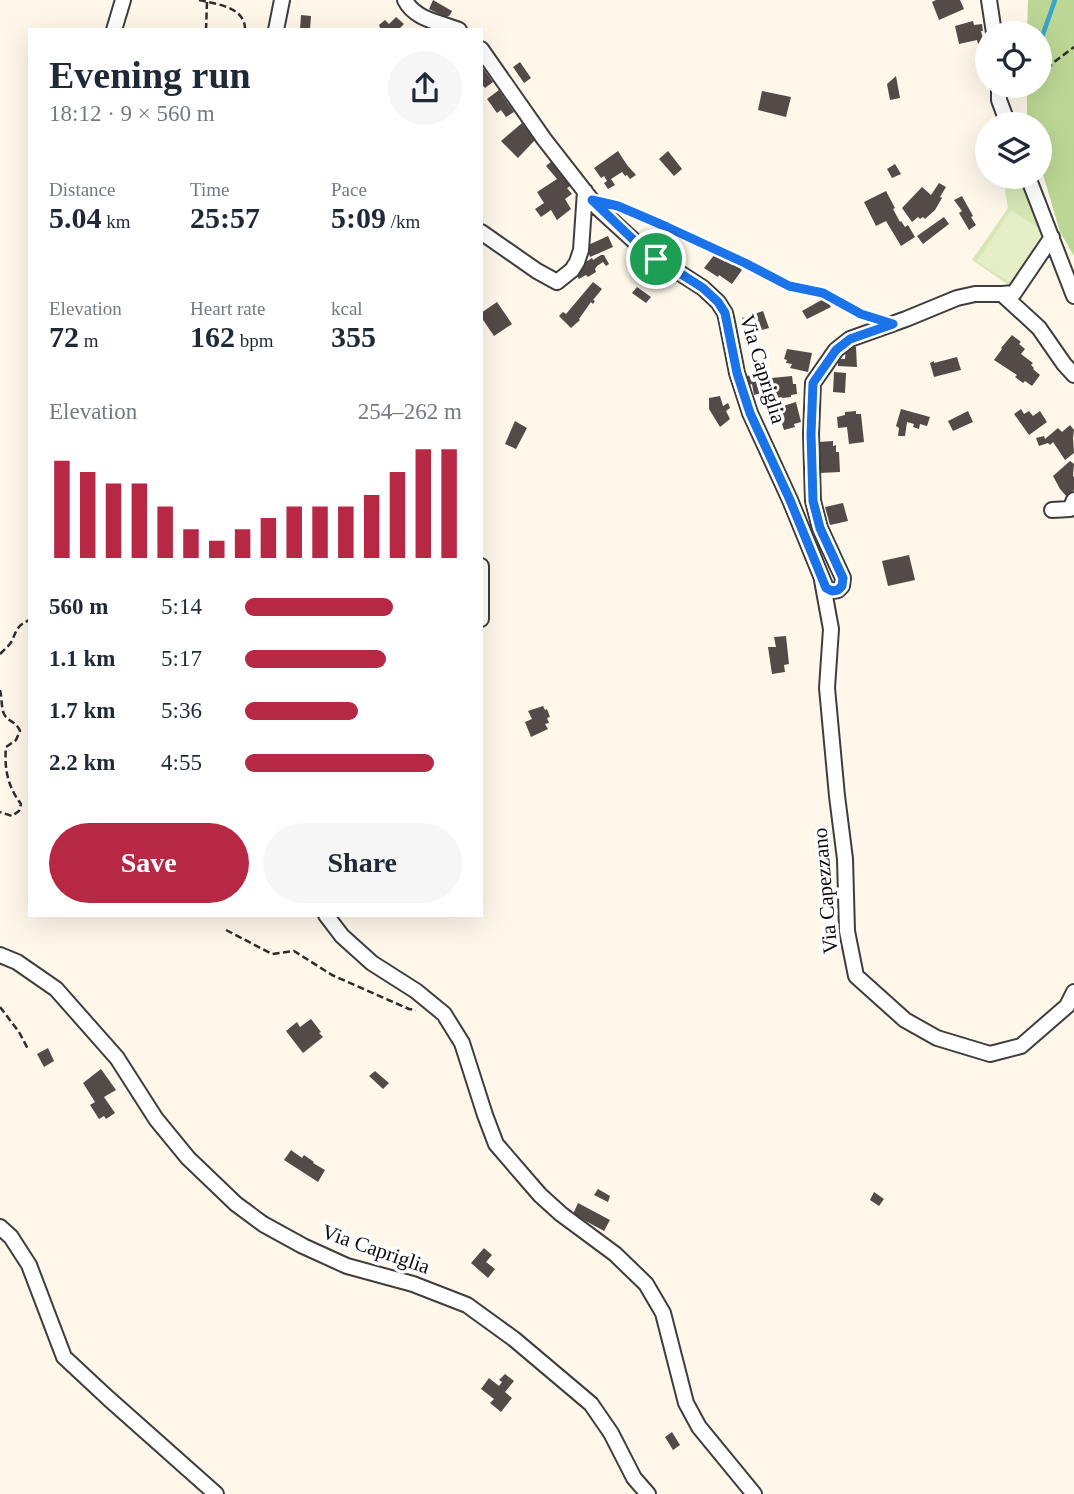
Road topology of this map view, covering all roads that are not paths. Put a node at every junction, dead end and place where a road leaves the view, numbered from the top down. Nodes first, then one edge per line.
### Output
1 (123, 0) edge
2 (282, 0) edge
3 (405, 0) edge
4 (989, 0) edge
5 (992, 21) edge
6 (115, 28) edge
7 (276, 28) edge
8 (454, 28) edge
9 (483, 52) edge
10 (1033, 189) edge
11 (585, 191) junction
12 (483, 233) edge
13 (1052, 237) junction
14 (1002, 294) junction
15 (1074, 296) edge
16 (1074, 375) edge
17 (1074, 500) edge
18 (1052, 510) dead end
19 (822, 578) junction
20 (328, 917) edge
21 (0, 955) edge
22 (1074, 992) edge
23 (0, 1227) edge
24 (216, 1494) edge
25 (648, 1494) edge
26 (754, 1494) edge

1 - 6 street
2 - 7 street
3 - 8 street
4 - 5 street
9 - 11 street, Via Capriglia
10 - 13 street
11 - 12 street
11 - 19 street, Via Capriglia
13 - 14 street
13 - 15 street
14 - 16 street
14 - 19 street
17 - 18 street
19 - 22 street, Via Capezzano
20 - 26 street
21 - 25 street, Via Capriglia
23 - 24 street

